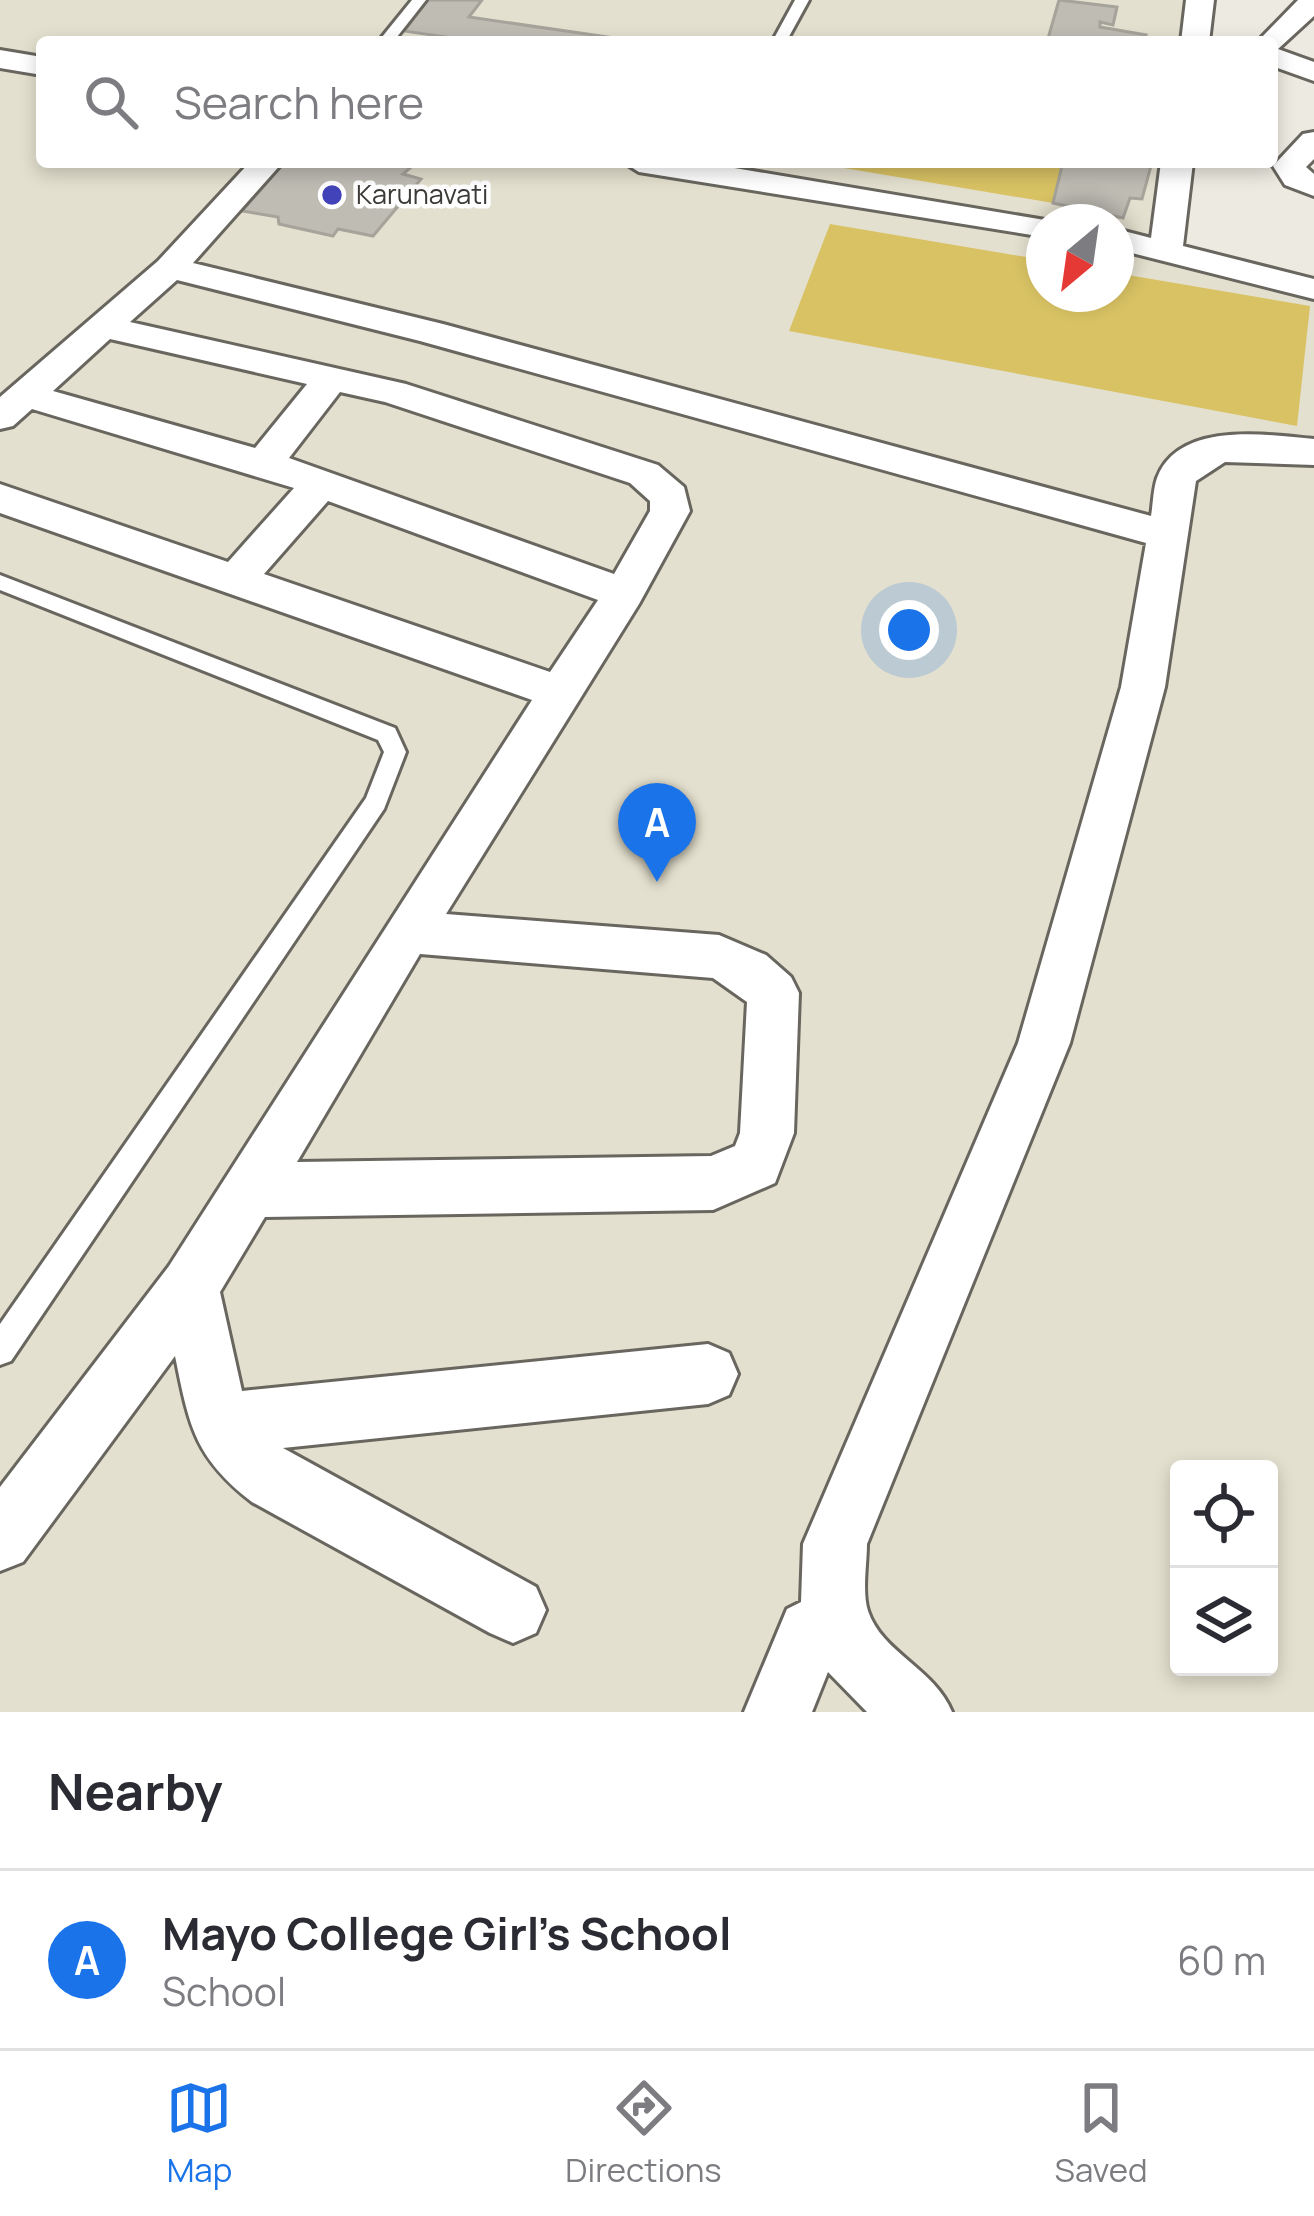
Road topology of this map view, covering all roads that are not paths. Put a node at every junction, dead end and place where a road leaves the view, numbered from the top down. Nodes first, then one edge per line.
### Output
1 (419, 0) edge
2 (802, 0) edge
3 (1200, 0) edge
4 (1314, 0) edge
5 (390, 36) edge
6 (782, 36) edge
7 (1204, 36) edge
8 (1277, 36) edge
9 (0, 58) edge
10 (1278, 58) edge
11 (36, 65) edge
12 (1314, 72) edge
13 (1314, 141) edge
14 (262, 168) edge
15 (709, 168) edge
16 (1176, 168) edge
17 (1314, 186) edge
18 (1026, 224) edge
19 (1134, 243) edge
20 (1166, 249) junction
21 (170, 268) junction
22 (1314, 289) edge
23 (100, 326) junction
24 (430, 332) junction
25 (333, 376) junction
26 (393, 392) junction
27 (12, 406) edge
28 (1314, 452) edge
29 (264, 463) junction
30 (321, 483) junction
31 (0, 498) edge
32 (1166, 534) junction
33 (236, 579) junction
34 (0, 582) edge
35 (624, 593) junction
36 (558, 692) junction
37 (406, 932) junction
38 (248, 1190) junction
39 (190, 1288) junction
40 (0, 1350) edge
41 (707, 1374) dead end
42 (219, 1424) junction
43 (0, 1539) edge
44 (513, 1610) dead end
45 (810, 1632) dead end
46 (778, 1712) edge
47 (918, 1712) edge

1 - 5 lane
2 - 6 lane
3 - 7 street
4 - 8 street
9 - 11 street
10 - 12 street
13 - 17 street
14 - 21 street
15 - 18 street
16 - 20 street
19 - 20 street
20 - 22 street
21 - 23 street
21 - 24 street
23 - 25 street
23 - 27 street
24 - 26 street
24 - 32 street
25 - 26 street
25 - 29 street
26 - 35 street
27 - 29 street
28 - 32 street
29 - 30 street
30 - 33 street
30 - 35 street
31 - 33 street
32 - 47 street
33 - 36 street
34 - 40 lane
35 - 36 street
36 - 37 street
37 - 38 street
37 - 38 street
38 - 39 street
39 - 42 street
39 - 43 street
41 - 42 street
42 - 44 street
45 - 46 street

